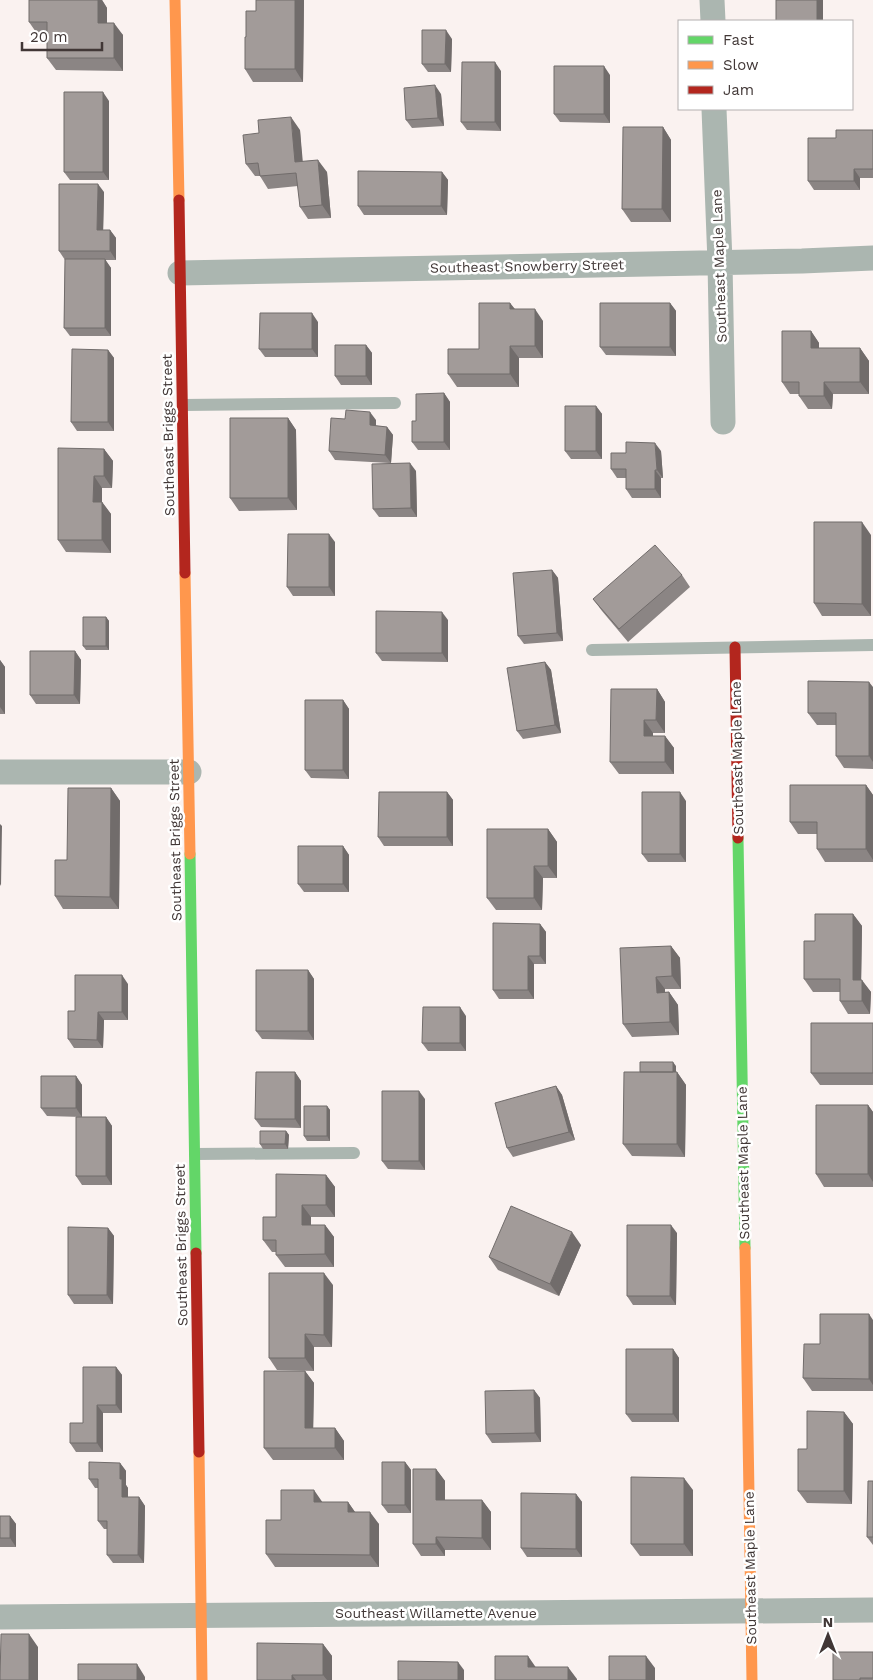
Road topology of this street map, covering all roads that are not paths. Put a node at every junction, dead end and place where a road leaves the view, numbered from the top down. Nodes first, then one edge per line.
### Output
1 (175, 0) edge
2 (712, 0) edge
3 (713, 20) edge
4 (714, 110) edge
5 (873, 258) edge
6 (720, 262) junction
7 (180, 273) junction
8 (395, 403) dead end
9 (183, 405) junction
10 (723, 422) dead end
11 (873, 645) edge
12 (735, 647) junction
13 (592, 650) dead end
14 (0, 772) edge
15 (189, 772) junction
16 (195, 1154) junction
17 (354, 1154) dead end
18 (873, 1610) edge
19 (750, 1612) junction
20 (202, 1614) junction
21 (0, 1617) edge
22 (202, 1680) edge
23 (752, 1680) edge

1 - 7 street, Southeast Briggs Street
2 - 3 street
4 - 6 street, Southeast Maple Lane
5 - 6 street, Southeast Snowberry Street
6 - 7 street, Southeast Snowberry Street
6 - 10 street, Southeast Maple Lane
7 - 9 street, Southeast Briggs Street
8 - 9 lane
9 - 15 street, Southeast Briggs Street
11 - 12 lane
12 - 13 lane
12 - 19 street, Southeast Maple Lane
14 - 15 street
15 - 16 street, Southeast Briggs Street
16 - 17 lane
16 - 20 street, Southeast Briggs Street
18 - 19 street, Southeast Willamette Avenue
19 - 20 street, Southeast Willamette Avenue
19 - 23 street, Southeast Maple Lane
20 - 21 street, Southeast Willamette Avenue
20 - 22 street, Southeast Briggs Street

